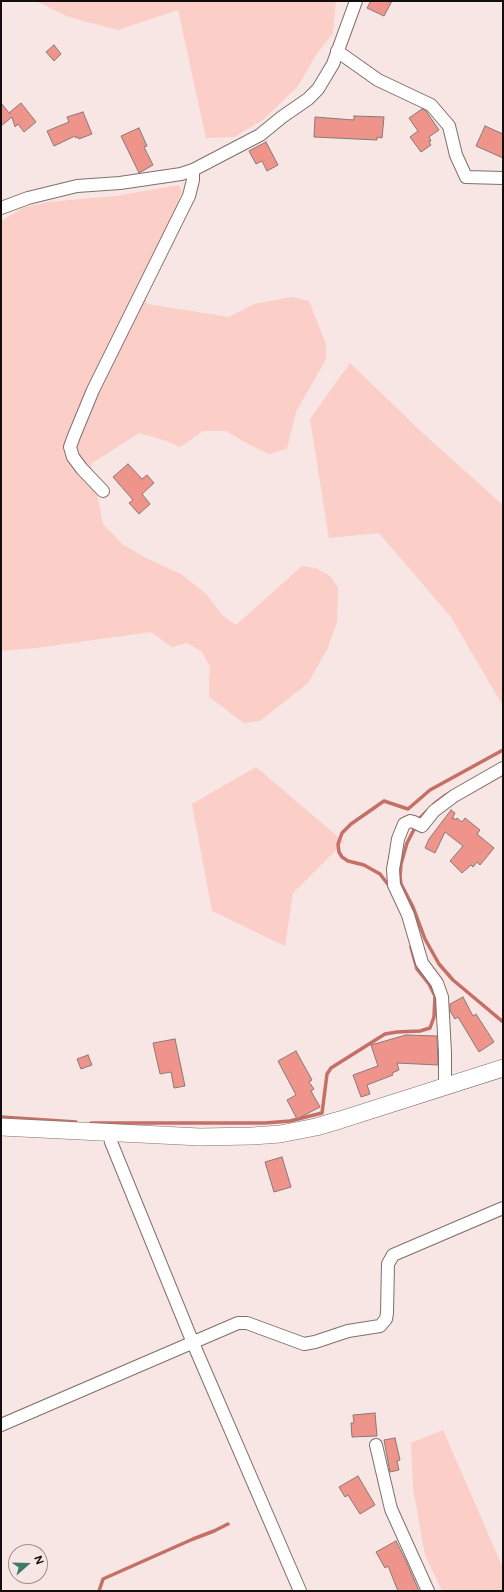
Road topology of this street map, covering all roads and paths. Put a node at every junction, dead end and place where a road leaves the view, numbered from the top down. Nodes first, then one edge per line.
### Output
1 (356, 1) edge
2 (337, 51) junction
3 (192, 170) junction
4 (503, 178) edge
5 (1, 208) edge
6 (103, 490) dead end
7 (503, 768) edge
8 (501, 1073) edge
9 (445, 1086) junction
10 (1, 1127) edge
11 (109, 1133) junction
12 (503, 1208) edge
13 (193, 1342) junction
14 (1, 1425) edge
15 (376, 1445) dead end
16 (300, 1591) edge
17 (428, 1591) edge

1 - 2 street
2 - 3 street
2 - 4 street
3 - 5 street
3 - 6 street
7 - 9 street
8 - 9 street
9 - 11 street
10 - 11 street
11 - 13 street
12 - 13 street
13 - 14 street
13 - 16 street
15 - 17 street

